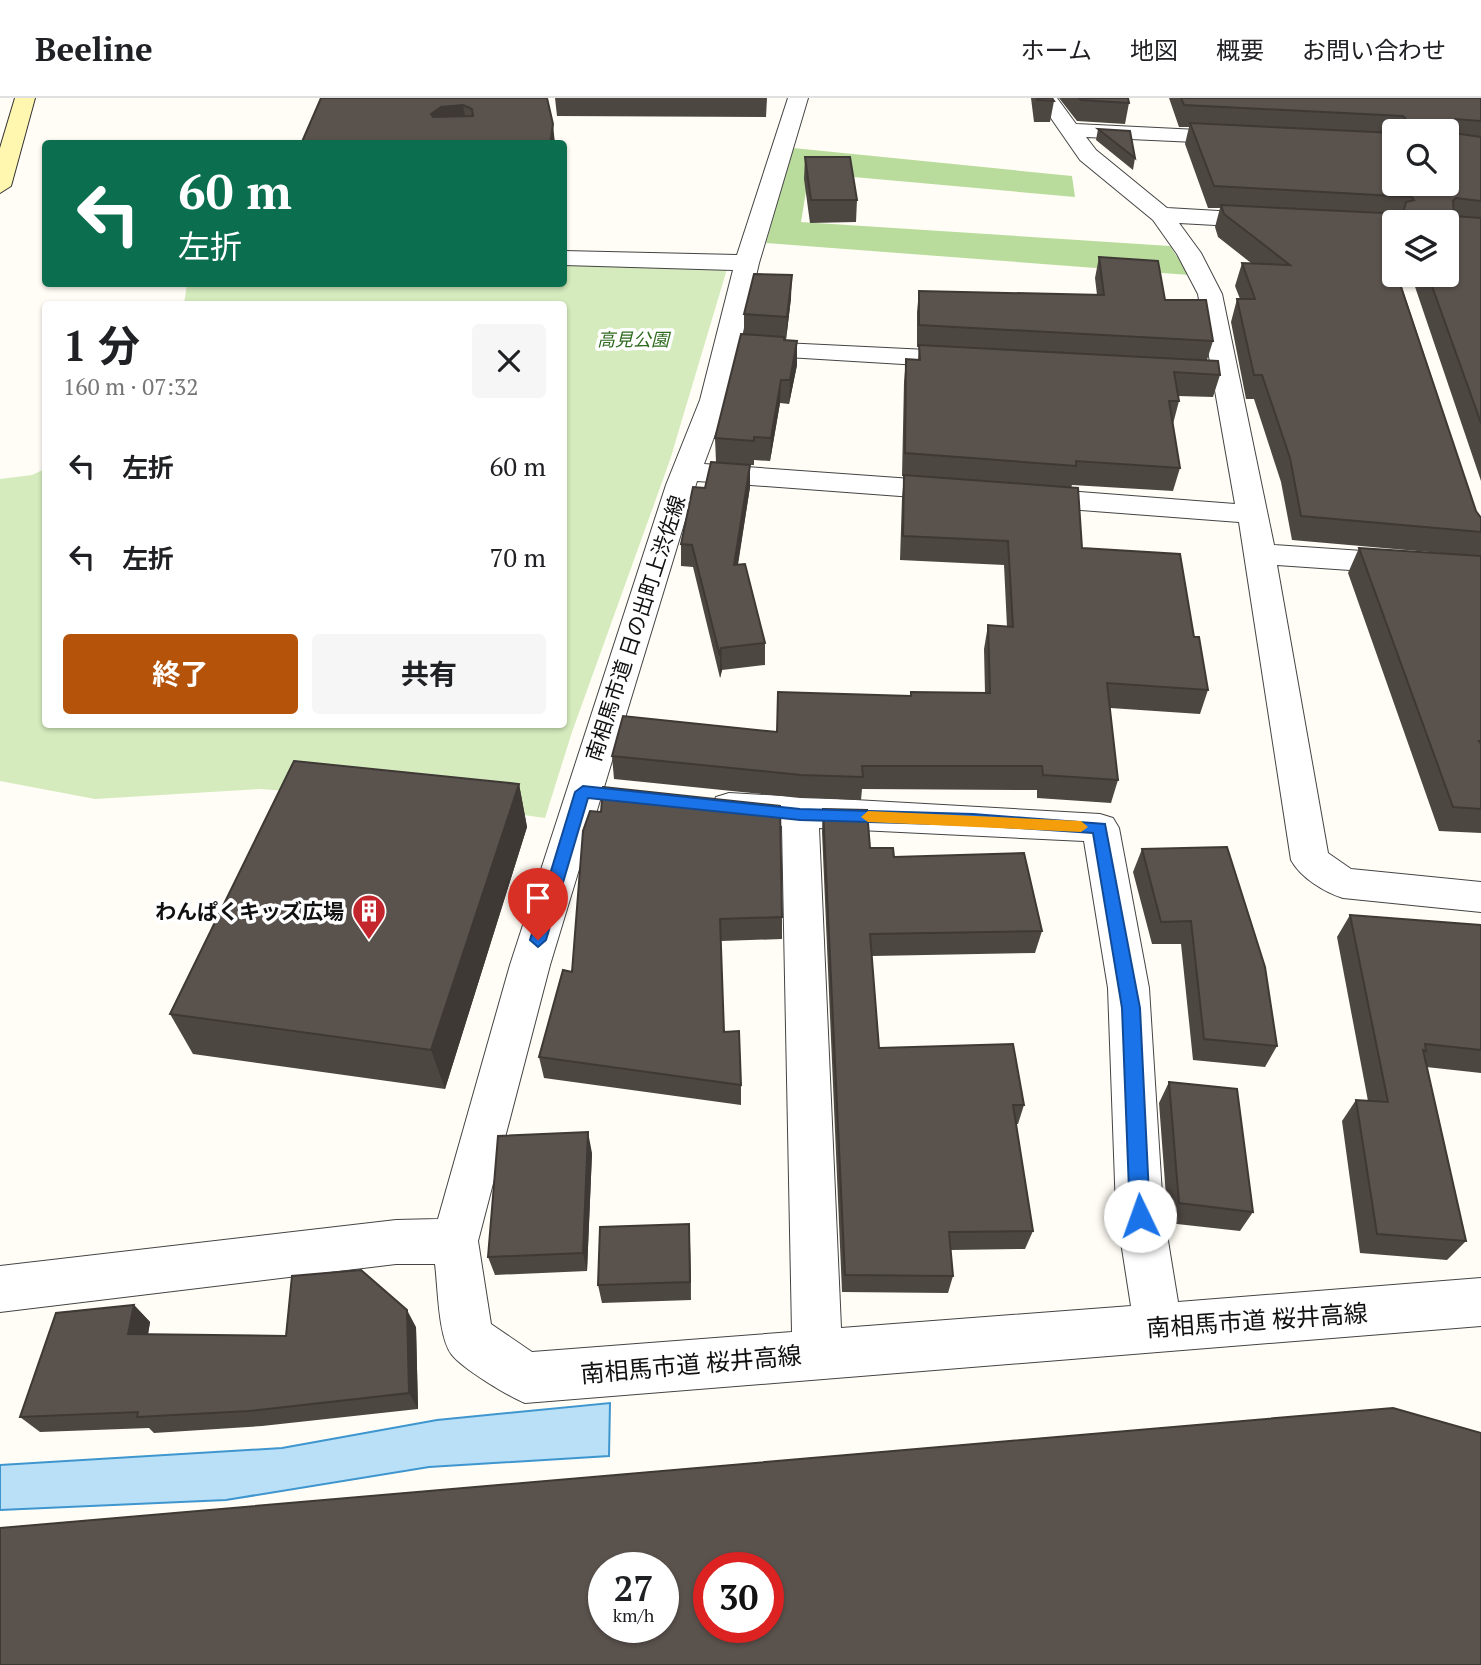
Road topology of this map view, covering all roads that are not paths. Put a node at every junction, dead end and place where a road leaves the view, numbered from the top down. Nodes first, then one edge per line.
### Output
1 (25, 98) edge
2 (797, 98) edge
3 (1047, 98) edge
4 (1069, 130) junction
5 (1259, 139) edge
6 (0, 186) edge
7 (1161, 215) junction
8 (1298, 222) edge
9 (567, 258) edge
10 (747, 263) junction
11 (726, 347) junction
12 (996, 361) edge
13 (687, 471) junction
14 (1253, 513) junction
15 (1260, 554) junction
16 (1481, 569) edge
17 (583, 792) junction
18 (624, 796) edge
19 (692, 803) edge
20 (800, 815) junction
21 (1481, 897) edge
22 (455, 1241) junction
23 (0, 1289) edge
24 (1481, 1302) edge
25 (1160, 1327) junction
26 (817, 1353) junction

1 - 6 street
2 - 10 street, 南相馬市道 日の出町上渋佐線
3 - 4 street
4 - 5 street
4 - 7 street
7 - 8 street
7 - 14 street
9 - 10 street
10 - 11 street, 南相馬市道 日の出町上渋佐線
11 - 12 street
11 - 13 street, 南相馬市道 日の出町上渋佐線
13 - 14 street
13 - 17 street, 南相馬市道 日の出町上渋佐線
14 - 15 street
15 - 16 street
15 - 21 street
17 - 18 street
17 - 22 street, 南相馬市道 日の出町上渋佐線
19 - 20 street
20 - 25 street
20 - 26 street
22 - 23 street
22 - 26 street, 南相馬市道 桜井高線
24 - 25 street, 南相馬市道 桜井高線
25 - 26 street, 南相馬市道 桜井高線

